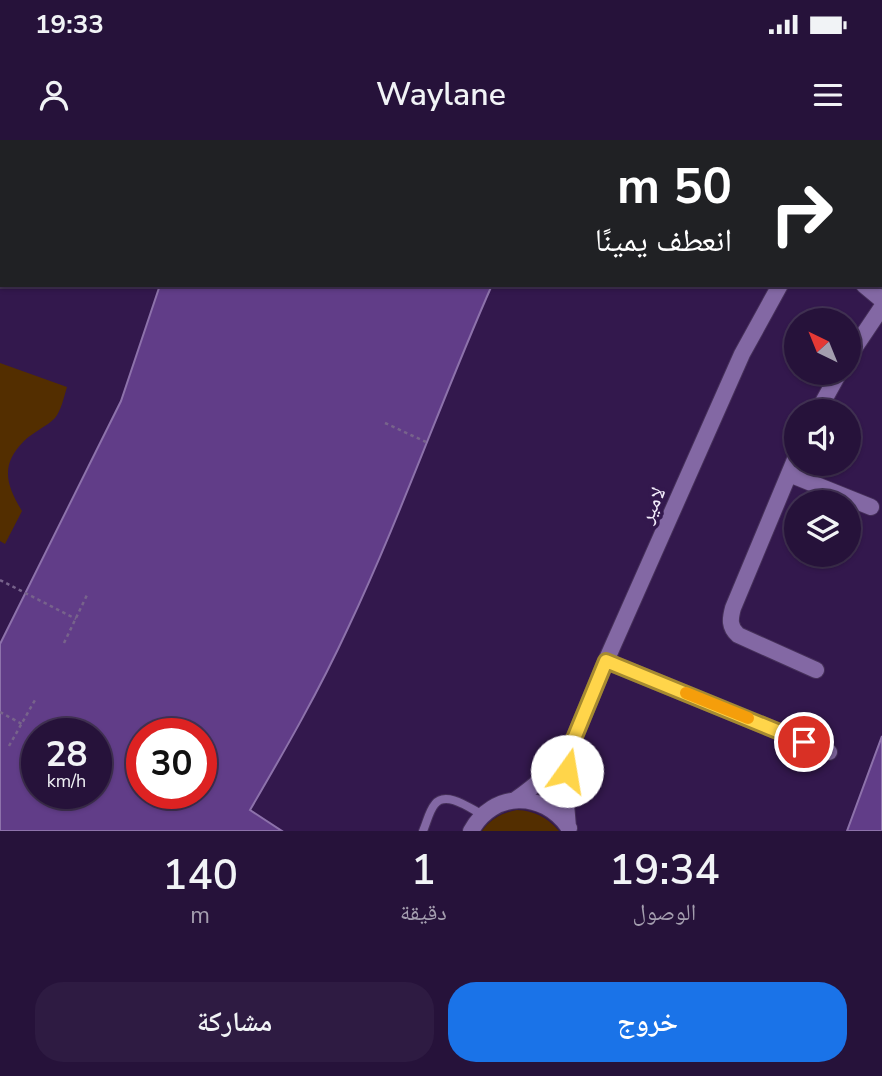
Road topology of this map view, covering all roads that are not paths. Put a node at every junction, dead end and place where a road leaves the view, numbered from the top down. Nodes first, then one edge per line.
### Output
1 (779, 287) edge
2 (866, 287) edge
3 (882, 300) edge
4 (882, 307) edge
5 (861, 338) edge
6 (788, 476) edge
7 (794, 476) edge
8 (871, 507) dead end
9 (606, 661) junction
10 (816, 670) dead end
11 (571, 746) junction
12 (829, 752) dead end
13 (515, 800) junction
14 (483, 815) junction
15 (569, 829) edge
16 (423, 831) edge
17 (471, 831) edge

1 - 9 street, لامير
2 - 3 street
4 - 5 street
6 - 10 street
7 - 8 street
9 - 11 street, لامير
9 - 12 street
11 - 13 street, لامير
11 - 15 street, لامير
13 - 14 street, لامير
13 - 15 street
14 - 16 lane
14 - 17 street

